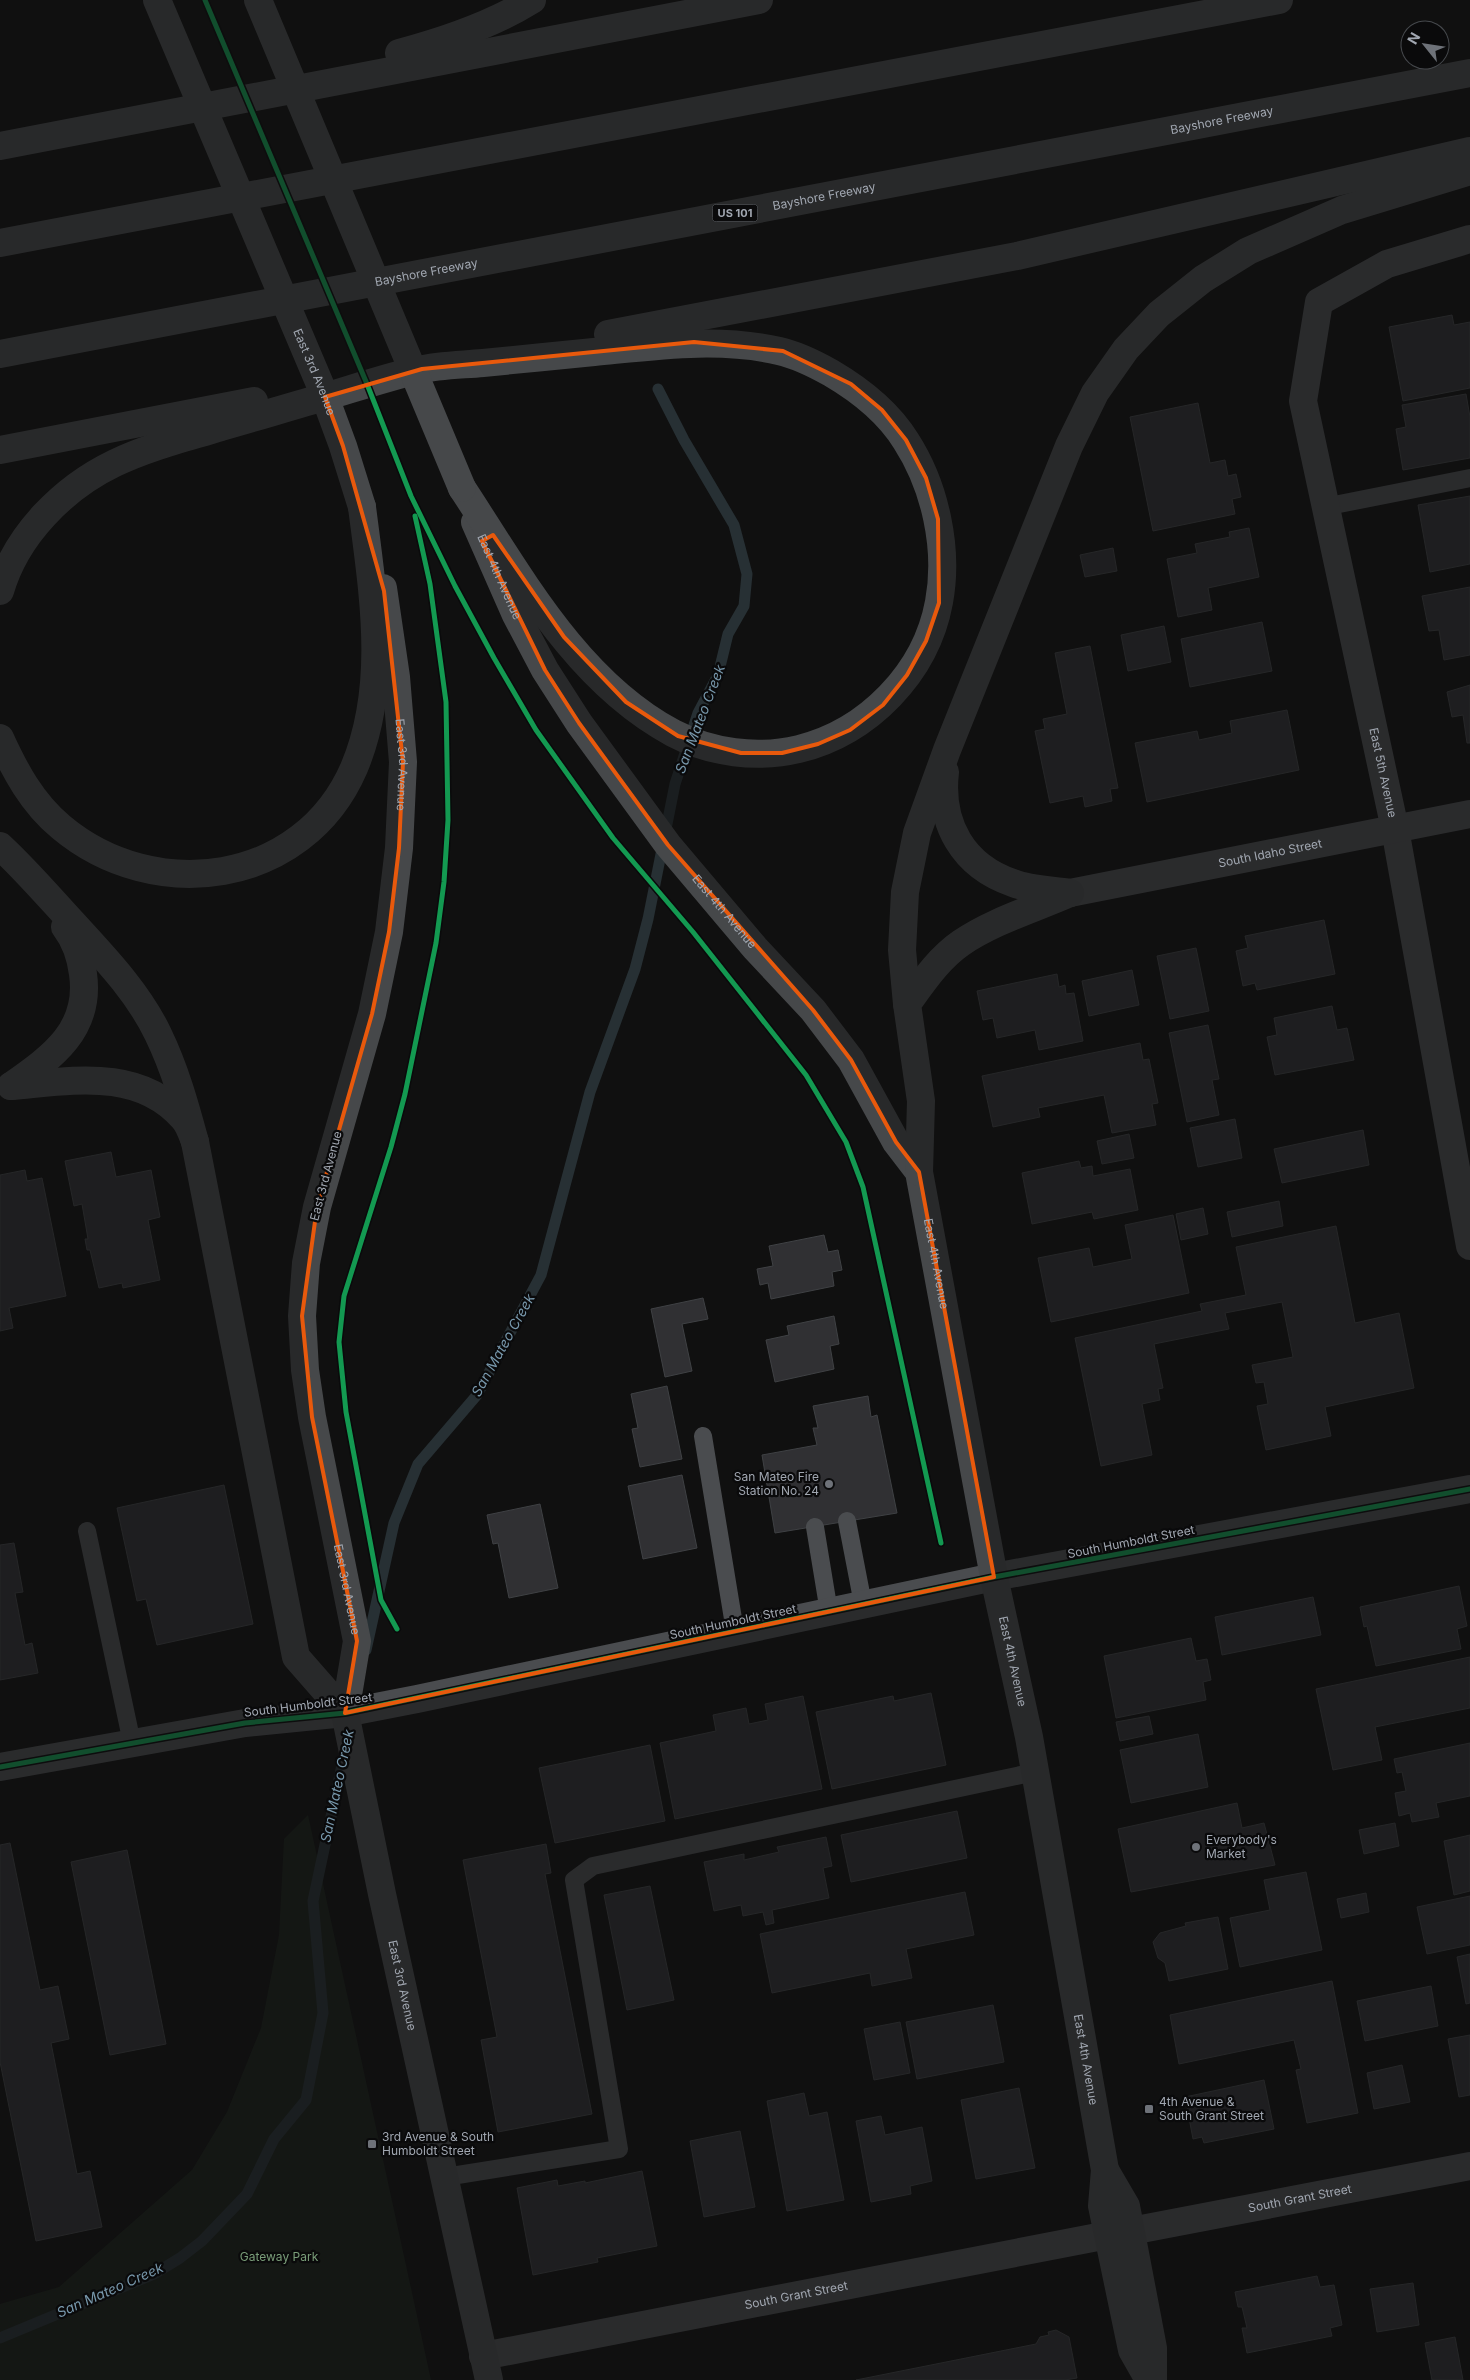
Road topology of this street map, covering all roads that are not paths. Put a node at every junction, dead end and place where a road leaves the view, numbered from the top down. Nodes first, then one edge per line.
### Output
1 (157, 0) edge
2 (258, 0) edge
3 (532, 0) edge
4 (759, 0) edge
5 (1279, 0) edge
6 (1470, 72) edge
7 (169, 115) junction
8 (0, 130) edge
9 (0, 146) edge
10 (1470, 151) edge
11 (1470, 171) edge
12 (1470, 239) edge
13 (0, 243) edge
14 (0, 354) edge
15 (422, 369) junction
16 (0, 450) edge
17 (1470, 478) edge
18 (462, 488) junction
19 (1324, 506) junction
20 (362, 507) junction
21 (0, 591) edge
22 (0, 738) edge
23 (947, 750) junction
24 (1470, 814) edge
25 (1395, 829) junction
26 (10, 855) edge
27 (1070, 893) junction
28 (907, 1004) junction
29 (5, 1087) edge
30 (196, 1142) junction
31 (1462, 1163) edge
32 (919, 1172) junction
33 (1470, 1246) edge
34 (703, 1436) dead end
35 (1470, 1489) edge
36 (846, 1521) dead end
37 (814, 1527) dead end
38 (87, 1530) dead end
39 (994, 1577) junction
40 (863, 1604) junction
41 (829, 1612) junction
42 (735, 1631) junction
43 (345, 1713) junction
44 (132, 1743) junction
45 (0, 1767) edge
46 (1035, 1772) junction
47 (1470, 2166) edge
48 (445, 2176) junction
49 (1120, 2233) junction
50 (486, 2368) edge
51 (1149, 2380) edge
52 (1153, 2380) edge

1 - 20 main road, East 3rd Avenue, bridge
2 - 18 main road, bridge
3 - 7 main road
4 - 7 main road
5 - 13 main road
6 - 14 main road, Bayshore Freeway / US 101
7 - 8 main road
7 - 9 main road
10 - 15 main road
11 - 23 main road
12 - 19 street, East 5th Avenue
15 - 16 main road
15 - 18 main road
15 - 21 main road
17 - 19 lane
18 - 32 main road, East 4th Avenue
19 - 25 street, East 5th Avenue
20 - 22 main road
20 - 43 main road, East 3rd Avenue
23 - 27 main road
23 - 28 main road
24 - 25 street, South Idaho Street
25 - 27 street, South Idaho Street
25 - 31 street, East 5th Avenue
26 - 29 main road
26 - 30 main road
27 - 28 main road
28 - 32 main road
29 - 30 main road
30 - 43 main road
31 - 33 street, East 5th Avenue
32 - 39 main road, East 4th Avenue
34 - 42 lane
35 - 39 street, South Humboldt Street
36 - 40 lane
37 - 41 lane
38 - 44 lane
39 - 40 street, South Humboldt Street
39 - 46 main road, East 4th Avenue
40 - 41 street, South Humboldt Street
41 - 42 street, South Humboldt Street
42 - 43 street, South Humboldt Street
43 - 44 street, South Humboldt Street
43 - 48 main road, East 3rd Avenue
44 - 45 street, South Humboldt Street
46 - 48 lane
46 - 49 main road, East 4th Avenue
47 - 49 street, South Grant Street
48 - 50 main road, East 3rd Avenue
49 - 50 street, South Grant Street
49 - 51 main road, East 4th Avenue
49 - 52 main road, East 4th Avenue

